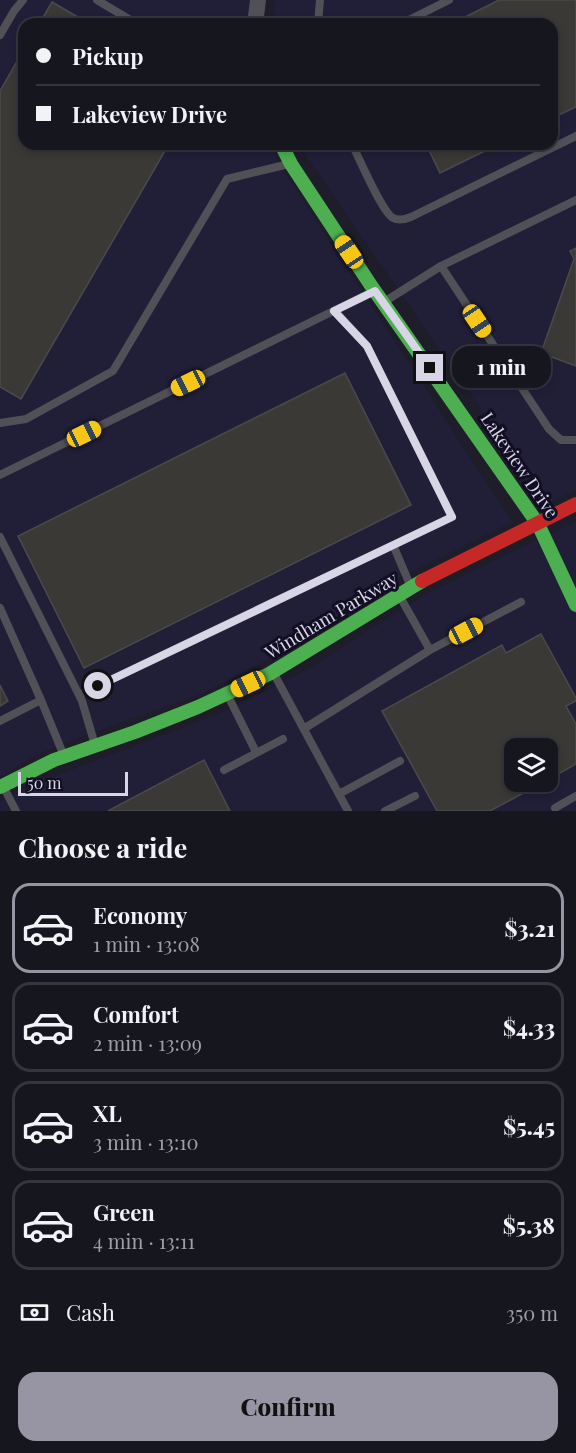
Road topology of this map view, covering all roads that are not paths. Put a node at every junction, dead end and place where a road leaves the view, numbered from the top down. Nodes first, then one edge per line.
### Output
1 (23, 0) edge
2 (98, 0) edge
3 (258, 0) edge
4 (320, 0) edge
5 (449, 0) edge
6 (127, 18) edge
7 (256, 18) edge
8 (318, 18) edge
9 (412, 18) edge
10 (0, 35) edge
11 (576, 136) edge
12 (558, 145) edge
13 (284, 150) edge
14 (355, 150) edge
15 (547, 150) edge
16 (291, 164) junction
17 (576, 201) edge
18 (441, 266) junction
19 (375, 291) junction
20 (384, 303) junction
21 (334, 311) junction
22 (0, 423) edge
23 (576, 440) edge
24 (0, 475) edge
25 (576, 504) edge
26 (538, 524) junction
27 (0, 537) edge
28 (393, 545) junction
29 (411, 588) junction
30 (399, 595) junction
31 (521, 602) dead end
32 (576, 605) edge
33 (0, 608) edge
34 (430, 650) junction
35 (273, 671) junction
36 (227, 693) junction
37 (79, 695) junction
38 (41, 700) junction
39 (0, 721) edge
40 (305, 728) junction
41 (283, 739) dead end
42 (95, 746) junction
43 (256, 752) junction
44 (64, 756) junction
45 (400, 761) dead end
46 (224, 770) dead end
47 (2, 787) edge
48 (339, 794) junction
49 (415, 796) dead end
50 (576, 796) edge
51 (555, 808) dead end
52 (16, 811) edge
53 (348, 811) edge
54 (385, 811) edge

1 - 10 lane
2 - 6 lane
3 - 7 street
4 - 8 lane
5 - 9 lane
11 - 12 lane
13 - 16 street, Lakeview Drive
14 - 15 lane
16 - 19 street, Lakeview Drive
16 - 22 lane
17 - 18 lane
18 - 20 lane
18 - 23 lane
19 - 20 street, Lakeview Drive
19 - 21 lane
20 - 26 street, Lakeview Drive
21 - 24 lane
21 - 28 lane
25 - 26 street, Windham Parkway
26 - 29 street, Windham Parkway
26 - 32 street, Lakeview Drive
27 - 37 lane
28 - 29 lane
28 - 37 lane
29 - 30 street, Windham Parkway
30 - 34 lane
30 - 35 street, Windham Parkway
31 - 34 lane
33 - 38 lane
34 - 40 lane
35 - 36 street, Windham Parkway
35 - 40 lane
36 - 42 street, Windham Parkway
36 - 43 lane
37 - 42 lane
38 - 39 lane
38 - 44 lane
40 - 48 lane
41 - 43 lane
42 - 44 street, Windham Parkway
43 - 46 lane
44 - 47 street, Windham Parkway
45 - 48 lane
47 - 52 lane
48 - 53 lane
49 - 54 lane
50 - 51 lane

